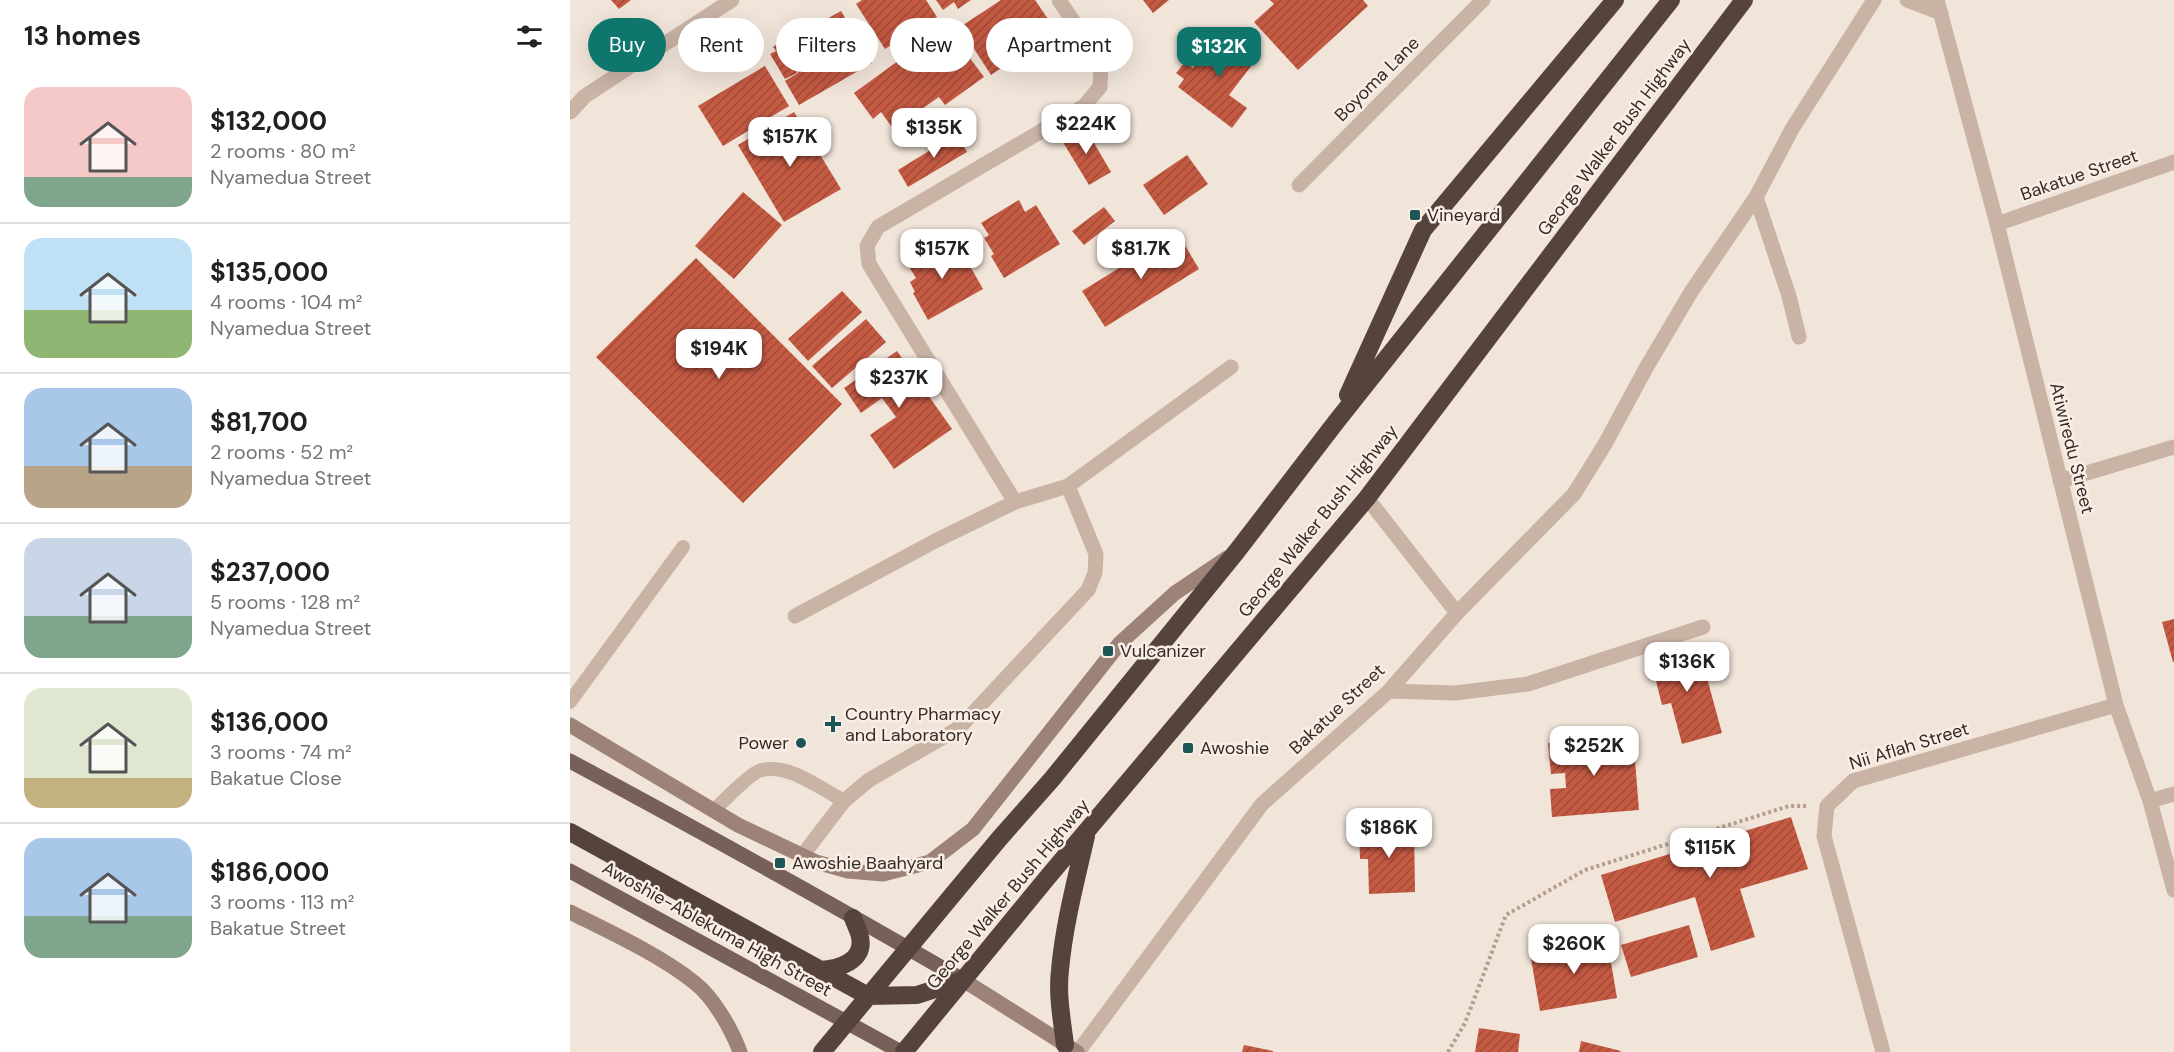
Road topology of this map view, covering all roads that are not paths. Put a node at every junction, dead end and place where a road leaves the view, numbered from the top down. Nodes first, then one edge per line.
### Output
1 (732, 0) edge
2 (1059, 0) edge
3 (1483, 0) edge
4 (1615, 0) edge
5 (1671, 0) edge
6 (1744, 0) edge
7 (1874, 0) edge
8 (1907, 0) edge
9 (1939, 7) edge
10 (570, 112) edge
11 (2174, 162) edge
12 (1299, 185) dead end
13 (1756, 197) junction
14 (1997, 224) junction
15 (1798, 337) dead end
16 (1231, 367) dead end
17 (1336, 422) junction
18 (2174, 447) edge
19 (2060, 481) junction
20 (1068, 486) junction
21 (1367, 498) junction
22 (1016, 502) junction
23 (683, 547) dead end
24 (1237, 551) junction
25 (1457, 613) junction
26 (795, 616) dead end
27 (1703, 627) dead end
28 (1389, 691) junction
29 (570, 702) edge
30 (2116, 705) junction
31 (570, 725) edge
32 (570, 761) edge
33 (2174, 794) edge
34 (844, 801) junction
35 (2150, 801) junction
36 (713, 811) junction
37 (1087, 831) junction
38 (570, 832) edge
39 (802, 856) junction
40 (570, 871) edge
41 (2174, 890) edge
42 (570, 912) edge
43 (853, 918) junction
44 (908, 948) junction
45 (820, 970) junction
46 (963, 980) junction
47 (868, 996) junction
48 (846, 1022) junction
49 (1074, 1050) edge
50 (740, 1052) edge
51 (822, 1052) edge
52 (903, 1052) edge
53 (1883, 1052) edge

1 - 10 street
2 - 22 street
3 - 12 street, Boyoma Lane
4 - 17 highway
5 - 17 highway, George Walker Bush Highway
6 - 21 highway, George Walker Bush Highway
7 - 13 street, Bakatue Street
8 - 9 street, Atiwiredu Street
9 - 14 street, Atiwiredu Street
11 - 14 street, Bakatue Street
13 - 15 street
13 - 25 street, Bakatue Street
14 - 19 street, Atiwiredu Street
16 - 20 street
17 - 24 highway, George Walker Bush Highway
18 - 19 street
19 - 30 street, Atiwiredu Street
20 - 22 street
20 - 34 street
21 - 25 street
21 - 37 highway, George Walker Bush Highway
22 - 26 street
23 - 29 lane
24 - 39 street, George Walker Bush Highway
24 - 44 highway, George Walker Bush Highway
25 - 28 street, Bakatue Street
27 - 28 street
28 - 49 street, Bakatue Street
30 - 35 street, Atiwiredu Street
30 - 53 street, Nii Aflah Street
31 - 36 street
32 - 43 main road
33 - 35 street
34 - 36 lane
34 - 39 street
35 - 41 street, Atiwiredu Street
36 - 39 street
37 - 46 highway, George Walker Bush Highway
37 - 49 highway
38 - 45 highway
40 - 48 main road, Awoshie-Ablekuma High Street
42 - 50 street
43 - 44 main road
43 - 45 highway
44 - 46 main road
44 - 47 highway, George Walker Bush Highway
45 - 47 highway
46 - 47 highway
46 - 49 street
46 - 52 highway, George Walker Bush Highway
47 - 48 highway, George Walker Bush Highway
48 - 51 highway, George Walker Bush Highway
48 - 52 main road, Awoshie-Ablekuma High Street

